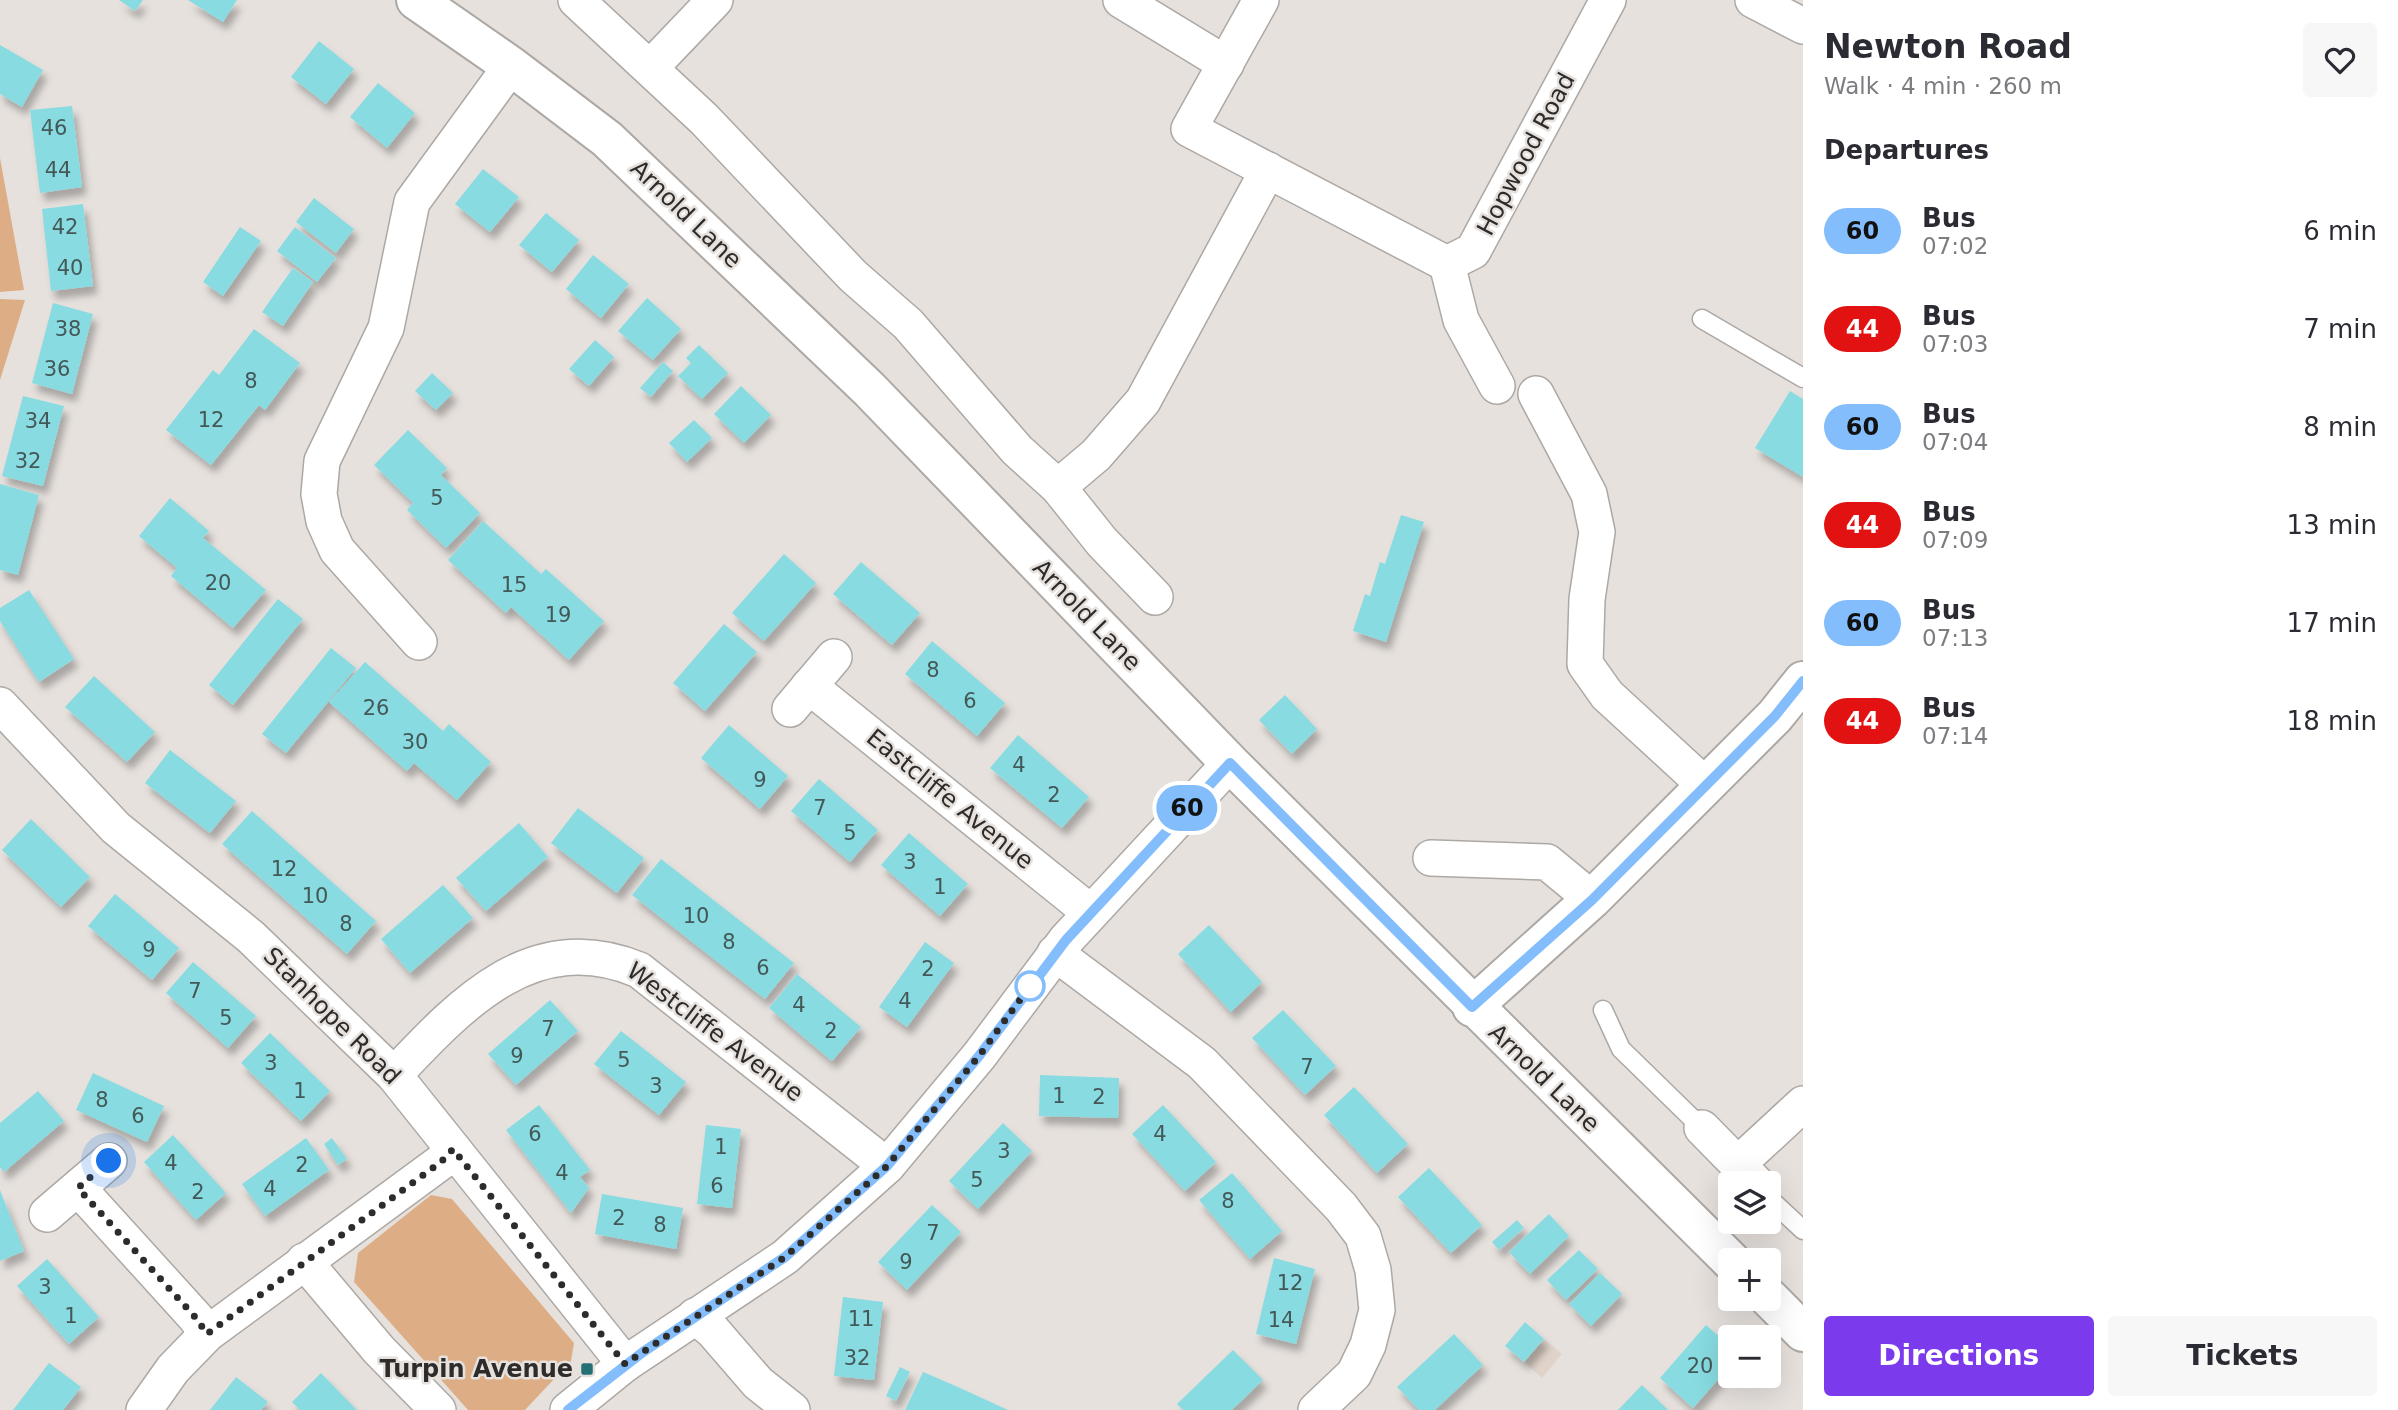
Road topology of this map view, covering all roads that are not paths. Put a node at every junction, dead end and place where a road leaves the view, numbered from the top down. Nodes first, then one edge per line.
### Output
1 (416, 0) edge
2 (576, 0) edge
3 (715, 0) edge
4 (1121, 0) edge
5 (1261, 0) edge
6 (1608, 0) edge
7 (1753, 0) edge
8 (1803, 26) edge
9 (1226, 64) junction
10 (512, 66) junction
11 (650, 68) junction
12 (1268, 170) junction
13 (1447, 264) junction
14 (1702, 319) dead end
15 (1803, 378) edge
16 (1497, 386) dead end
17 (1536, 394) dead end
18 (1058, 487) junction
19 (1155, 597) dead end
20 (419, 642) dead end
21 (834, 657) dead end
22 (1803, 681) edge
23 (0, 705) edge
24 (1230, 763) junction
25 (1705, 785) junction
26 (1431, 858) dead end
27 (1592, 900) junction
28 (1090, 912) junction
29 (1055, 953) junction
30 (1472, 1007) junction
31 (1602, 1010) dead end
32 (394, 1075) junction
33 (1803, 1104) edge
34 (1702, 1128) joint
35 (453, 1149) junction
36 (109, 1161) dead end
37 (887, 1166) junction
38 (1744, 1171) edge
39 (1767, 1171) edge
40 (78, 1188) junction
41 (1781, 1208) edge
42 (47, 1214) dead end
43 (1803, 1230) edge
44 (1718, 1248) edge
45 (304, 1261) junction
46 (1781, 1310) edge
47 (695, 1315) junction
48 (1803, 1332) edge
49 (207, 1334) junction
50 (625, 1364) junction
51 (144, 1410) edge
52 (438, 1410) edge
53 (568, 1410) edge
54 (792, 1410) edge
55 (1316, 1410) edge

1 - 10 street, Arnold Lane
2 - 11 street
3 - 11 street
4 - 9 street
5 - 9 street
6 - 13 street, Hopwood Road
7 - 8 street
9 - 12 street
10 - 20 street
10 - 24 street, Arnold Lane
11 - 18 street
12 - 13 street
12 - 18 street
13 - 16 street
14 - 15 lane
17 - 25 street
18 - 19 street
21 - 28 street, Eastcliffe Avenue
22 - 25 street
23 - 32 street, Stanhope Road
24 - 28 street
24 - 30 street, Arnold Lane
25 - 27 street
26 - 27 street
27 - 30 street
28 - 29 street
29 - 37 street
29 - 55 street
30 - 44 street, Arnold Lane
31 - 34 lane
32 - 35 street, Stanhope Road
32 - 37 street, Westcliffe Avenue
33 - 39 street
34 - 38 street
35 - 45 street
35 - 50 street, Stanhope Road
36 - 40 street
37 - 47 street
40 - 42 street
40 - 49 street
41 - 43 lane
45 - 49 street
45 - 52 street
46 - 48 street
47 - 50 street
47 - 54 street
49 - 51 street
50 - 53 street

